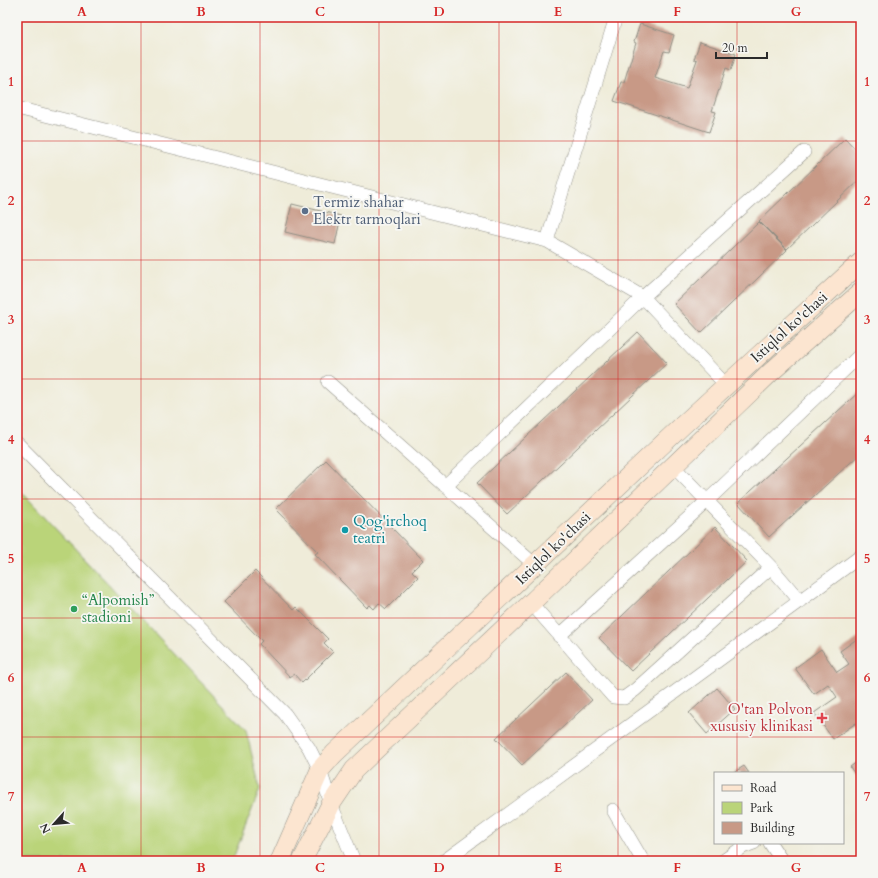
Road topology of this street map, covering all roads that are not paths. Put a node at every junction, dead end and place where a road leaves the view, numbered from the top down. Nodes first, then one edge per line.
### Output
1 (616, 17) edge
2 (17, 108) edge
3 (804, 152) dead end
4 (547, 241) junction
5 (861, 262) edge
6 (861, 292) edge
7 (643, 297) junction
8 (861, 354) edge
9 (328, 382) dead end
10 (726, 385) junction
11 (17, 443) edge
12 (673, 466) junction
13 (445, 486) junction
14 (707, 501) junction
15 (861, 556) edge
16 (535, 565) junction
17 (770, 567) junction
18 (800, 600) junction
19 (531, 603) junction
20 (559, 636) junction
21 (320, 770) junction
22 (331, 804) junction
23 (613, 810) dead end
24 (751, 844) edge
25 (771, 844) edge
26 (280, 861) edge
27 (302, 861) edge
28 (354, 861) edge
29 (444, 861) edge
30 (643, 861) edge
31 (723, 861) edge
32 (782, 861) edge

1 - 4 street
2 - 4 street
3 - 7 street
4 - 7 street
5 - 10 main road, Istiqlol ko'chasi
6 - 12 main road, Istiqlol ko'chasi
7 - 10 street
7 - 13 street
8 - 14 street
9 - 13 street
10 - 16 main road, Istiqlol ko'chasi
11 - 21 street
12 - 14 street
12 - 19 main road, Istiqlol ko'chasi
13 - 16 street
14 - 17 street
14 - 20 street
15 - 18 street
16 - 21 main road, Istiqlol ko'chasi
17 - 18 street
17 - 20 street
18 - 29 street
19 - 20 street
19 - 22 main road, Istiqlol ko'chasi
21 - 22 street
21 - 26 main road, Istiqlol ko'chasi
22 - 27 main road, Istiqlol ko'chasi
22 - 28 street
23 - 30 street
24 - 31 street
25 - 32 street

